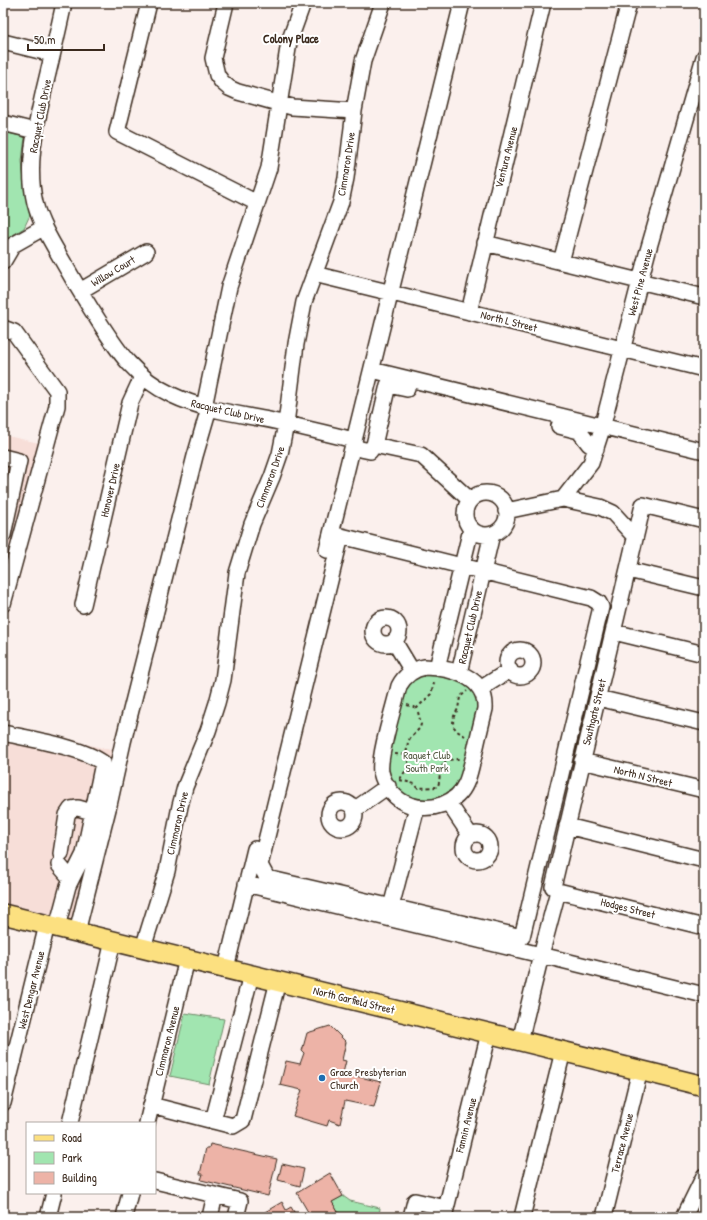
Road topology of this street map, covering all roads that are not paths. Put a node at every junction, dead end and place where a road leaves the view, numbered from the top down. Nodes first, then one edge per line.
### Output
1 (64, 3) edge
2 (148, 3) edge
3 (226, 3) edge
4 (302, 3) edge
5 (383, 3) edge
6 (462, 3) edge
7 (543, 3) edge
8 (629, 3) edge
9 (3, 42) edge
10 (52, 54) junction
11 (704, 57) edge
12 (279, 104) junction
13 (354, 111) junction
14 (3, 123) edge
15 (35, 131) junction
16 (257, 203) junction
17 (43, 228) junction
18 (8, 243) edge
19 (485, 243) junction
20 (146, 252) dead end
21 (3, 262) edge
22 (561, 262) junction
23 (314, 274) junction
24 (640, 281) junction
25 (80, 291) junction
26 (391, 293) junction
27 (704, 297) edge
28 (469, 312) junction
29 (3, 328) edge
30 (622, 349) junction
31 (704, 369) edge
32 (372, 370) junction
33 (142, 376) junction
34 (206, 407) junction
35 (286, 424) junction
36 (603, 426) junction
37 (354, 440) junction
38 (374, 445) junction
39 (596, 450) junction
40 (704, 451) edge
41 (3, 457) edge
42 (563, 499) junction
43 (470, 500) junction
44 (506, 510) junction
45 (704, 520) edge
46 (471, 529) junction
47 (492, 534) junction
48 (3, 535) edge
49 (635, 537) junction
50 (462, 567) junction
51 (628, 570) junction
52 (483, 571) junction
53 (704, 588) edge
54 (3, 604) edge
55 (82, 606) dead end
56 (614, 632) junction
57 (394, 641) dead end
58 (704, 654) edge
59 (510, 670) dead end
60 (412, 671) junction
61 (436, 673) junction
62 (459, 673) junction
63 (475, 689) junction
64 (598, 698) junction
65 (704, 723) edge
66 (3, 733) edge
67 (582, 761) junction
68 (394, 783) junction
69 (704, 790) edge
70 (448, 802) junction
71 (417, 807) junction
72 (354, 810) dead end
73 (92, 812) junction
74 (567, 826) junction
75 (470, 836) dead end
76 (704, 860) edge
77 (72, 878) junction
78 (246, 884) junction
79 (555, 889) junction
80 (391, 907) junction
81 (3, 914) edge
82 (52, 926) junction
83 (704, 927) edge
84 (77, 932) junction
85 (113, 941) junction
86 (143, 948) junction
87 (541, 955) junction
88 (187, 959) junction
89 (226, 968) junction
90 (251, 975) junction
91 (278, 981) junction
92 (704, 995) edge
93 (489, 1033) junction
94 (520, 1041) junction
95 (563, 1051) junction
96 (640, 1070) junction
97 (704, 1086) edge
98 (3, 1103) edge
99 (151, 1105) junction
100 (212, 1121) junction
101 (70, 1122) edge
102 (147, 1122) edge
103 (704, 1176) edge
104 (156, 1181) edge
105 (54, 1194) edge
106 (130, 1194) edge
107 (215, 1195) junction
108 (445, 1213) edge
109 (48, 1217) edge
110 (124, 1217) edge
111 (210, 1217) edge
112 (236, 1217) edge
113 (411, 1217) edge
114 (522, 1217) edge
115 (604, 1217) edge
116 (684, 1217) edge

1 - 10 street, Racquet Club Drive
2 - 16 street
3 - 12 street
4 - 12 street
5 - 13 street, Cimmaron Drive
6 - 26 street
7 - 19 street, Ventura Avenue
8 - 22 street
9 - 10 street
10 - 15 street, Racquet Club Drive
11 - 24 street, West Pine Avenue
12 - 13 street
12 - 16 street
13 - 23 street, Cimmaron Drive
14 - 15 street
15 - 17 street, Racquet Club Drive
16 - 34 street
17 - 18 street
17 - 25 street, Racquet Club Drive
18 - 21 street
19 - 22 street
19 - 28 street, Ventura Avenue
20 - 25 street, Willow Court
22 - 24 street
23 - 26 street, North L Street
23 - 35 street, Cimmaron Drive
24 - 27 street
24 - 30 street, West Pine Avenue
25 - 33 street, Racquet Club Drive
26 - 28 street, North L Street
26 - 32 street
28 - 30 street, North L Street
29 - 54 street
30 - 31 street, North L Street
30 - 36 street, West Pine Avenue
32 - 36 street
32 - 37 street
33 - 34 street, Racquet Club Drive
33 - 55 street, Hanover Drive
34 - 35 street, Racquet Club Drive
34 - 84 street
35 - 37 street, Racquet Club Drive
35 - 86 street, Cimmaron Drive
36 - 39 street, West Pine Avenue
36 - 40 street
37 - 38 street, Racquet Club Drive
37 - 78 street
38 - 39 street
38 - 43 street, Racquet Club Drive
39 - 42 street, West Pine Avenue
41 - 48 street
42 - 44 street
42 - 49 street
43 - 44 street
43 - 46 street, Racquet Club Drive
44 - 47 street
45 - 49 street
46 - 47 street
46 - 50 street, Racquet Club Drive
47 - 52 street, Racquet Club Drive
49 - 51 street, Southgate Street
50 - 52 street
50 - 61 street, Racquet Club Drive
50 - 80 street
51 - 53 street
51 - 56 street, Southgate Street
52 - 62 street, Racquet Club Drive
52 - 80 street
56 - 58 street
56 - 64 street, Southgate Street
57 - 60 street
59 - 63 street
60 - 61 street, Racquet Club Drive
60 - 68 street
61 - 62 street, Racquet Club Drive
62 - 63 street, Racquet Club Drive
63 - 70 street
64 - 65 street
64 - 67 street, Southgate Street
66 - 73 street, West Dengar Avenue
67 - 69 street, North N Street
67 - 74 street, Southgate Street
68 - 71 street
68 - 72 street
70 - 71 street
70 - 75 street
71 - 80 street
73 - 77 street, West Dengar Avenue
73 - 77 street
74 - 76 street
74 - 79 street, Southgate Street
77 - 82 street, West Dengar Avenue
78 - 87 street
78 - 89 street
79 - 83 street, Hodges Street
79 - 87 street, Southgate Street
81 - 82 main road, North Garfield Street
82 - 84 main road, North Garfield Street
82 - 98 street, West Dengar Avenue
84 - 85 main road, North Garfield Street
85 - 86 main road, North Garfield Street
85 - 101 street
86 - 88 main road, North Garfield Street
87 - 92 street
87 - 94 street, Southgate Street
88 - 89 main road, North Garfield Street
88 - 99 street, Cimmaron Avenue
89 - 90 main road, North Garfield Street
90 - 91 main road, North Garfield Street
90 - 100 street
91 - 93 main road, North Garfield Street
91 - 100 street
93 - 94 main road, North Garfield Street
93 - 108 street, Fannin Avenue
94 - 95 main road, North Garfield Street
95 - 96 main road, North Garfield Street
95 - 114 street
96 - 97 main road, North Garfield Street
96 - 115 street, Terrace Avenue
99 - 100 street
99 - 102 street, Cimmaron Avenue
103 - 116 street
104 - 107 street
105 - 109 street
106 - 110 street
107 - 111 street
107 - 112 street
108 - 113 street

